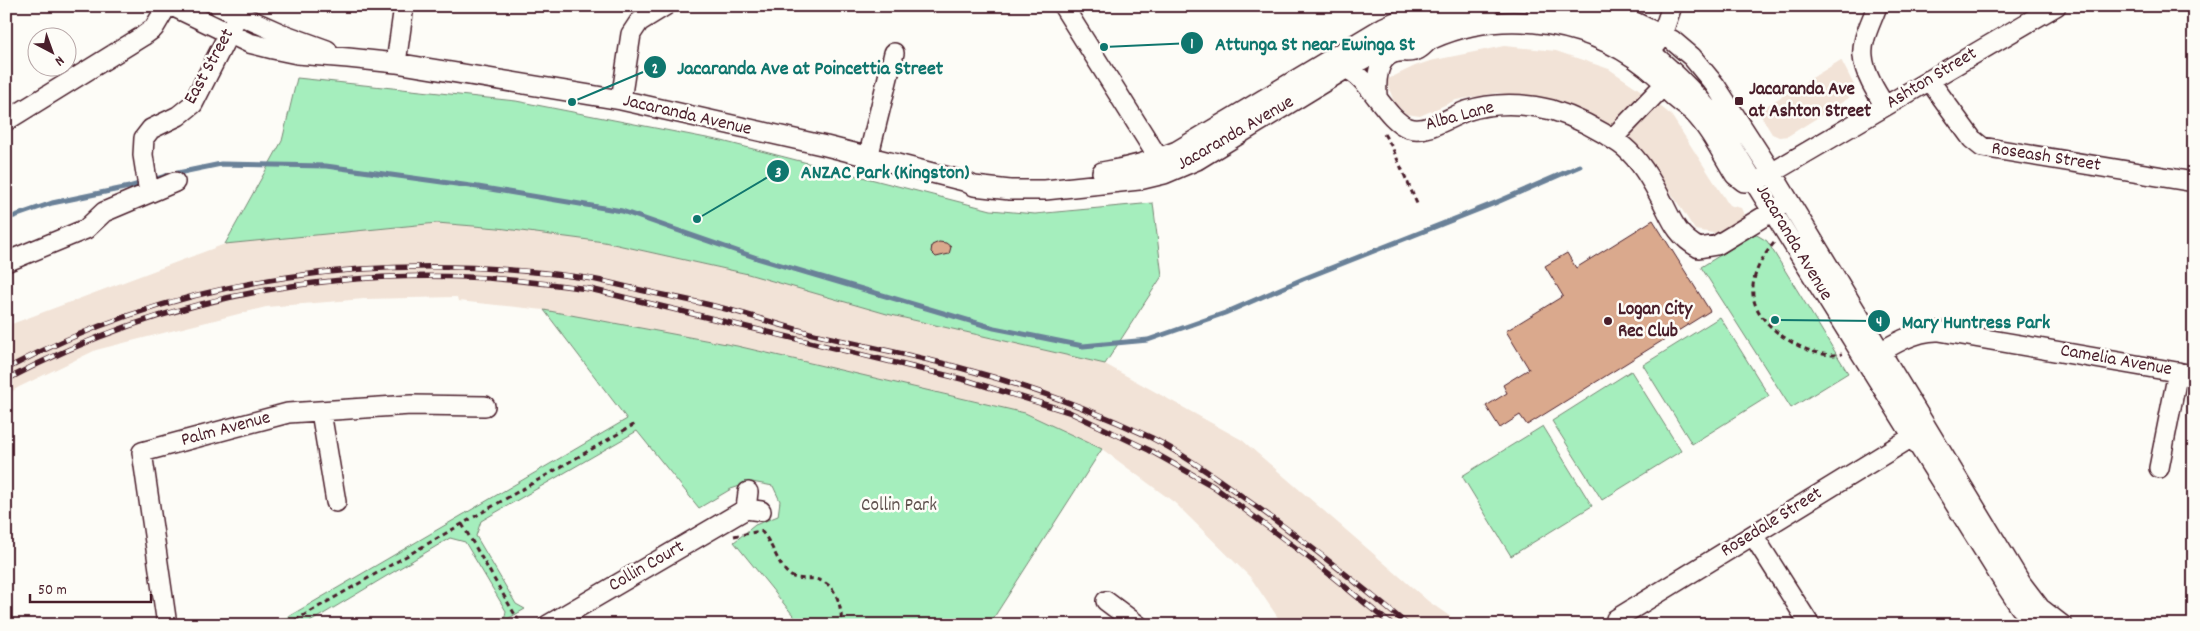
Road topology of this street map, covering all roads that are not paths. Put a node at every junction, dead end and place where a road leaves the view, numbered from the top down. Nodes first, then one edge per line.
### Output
1 (166, 6) edge
2 (172, 6) edge
3 (219, 6) edge
4 (404, 6) edge
5 (665, 6) edge
6 (1063, 6) edge
7 (1431, 6) edge
8 (1489, 6) edge
9 (1536, 6) edge
10 (1595, 6) edge
11 (1672, 6) edge
12 (1877, 6) edge
13 (2056, 6) edge
14 (238, 15) junction
15 (229, 34) junction
16 (1662, 35) junction
17 (1392, 49) junction
18 (1652, 52) junction
19 (894, 53) dead end
20 (348, 58) junction
21 (396, 64) junction
22 (1347, 68) junction
23 (1929, 80) junction
24 (1664, 85) junction
25 (1377, 95) junction
26 (1268, 96) junction
27 (621, 100) junction
28 (1885, 106) junction
29 (6, 121) edge
30 (1612, 139) junction
31 (868, 158) junction
32 (1161, 167) junction
33 (1764, 178) junction
34 (175, 182) dead end
35 (2194, 182) edge
36 (148, 189) junction
37 (1789, 201) junction
38 (1773, 211) junction
39 (6, 262) edge
40 (1874, 356) junction
41 (2186, 374) edge
42 (485, 406) dead end
43 (321, 412) junction
44 (1920, 433) junction
45 (2159, 468) dead end
46 (336, 502) dead end
47 (751, 504) dead end
48 (1753, 535) junction
49 (1106, 602) dead end
50 (1616, 618) dead end
51 (167, 625) edge
52 (548, 625) edge
53 (1138, 625) edge
54 (1810, 625) edge
55 (2038, 625) edge
56 (2062, 625) edge

1 - 29 street
2 - 15 street, Jacaranda Avenue
3 - 14 street, Jacaranda Avenue
4 - 21 street
5 - 27 street
6 - 32 street
7 - 26 street, Jacaranda Avenue
8 - 17 street, Jacaranda Avenue
9 - 18 street, Jacaranda Avenue
10 - 16 street, Jacaranda Avenue
11 - 16 street
12 - 28 street
13 - 23 street, Ashton Street
14 - 15 street, East Street
14 - 20 street, Jacaranda Avenue
15 - 20 street, Jacaranda Avenue
15 - 36 street, East Street
16 - 18 street
16 - 33 street, Jacaranda Avenue
17 - 22 street, Jacaranda Avenue
17 - 24 street
17 - 25 street
18 - 33 street, Jacaranda Avenue
19 - 31 street
20 - 21 street, Jacaranda Avenue
21 - 27 street, Jacaranda Avenue
22 - 25 street, Alba Lane
22 - 26 street
22 - 32 street, Jacaranda Avenue
23 - 28 street, Ashton Street
23 - 35 street, Roseash Street
24 - 30 street
24 - 33 street
25 - 30 street, Alba Lane
26 - 32 street, Jacaranda Avenue
27 - 31 street, Jacaranda Avenue
28 - 33 street, Ashton Street
30 - 38 street, Alba Lane
31 - 32 street, Jacaranda Avenue
33 - 37 street, Jacaranda Avenue
33 - 38 street, Jacaranda Avenue
34 - 36 street
36 - 39 street
37 - 38 street, Alba Lane
37 - 40 street, Jacaranda Avenue
38 - 40 street, Jacaranda Avenue
40 - 41 street, Camelia Avenue
40 - 44 street, Jacaranda Avenue
41 - 45 street
42 - 43 street, Palm Avenue
43 - 46 street
43 - 51 street, Palm Avenue
44 - 48 street, Rosedale Street
44 - 55 street, Jacaranda Avenue
44 - 56 street, Jacaranda Avenue
47 - 52 street, Collin Court
48 - 50 street, Rosedale Street
48 - 54 street
49 - 53 street

